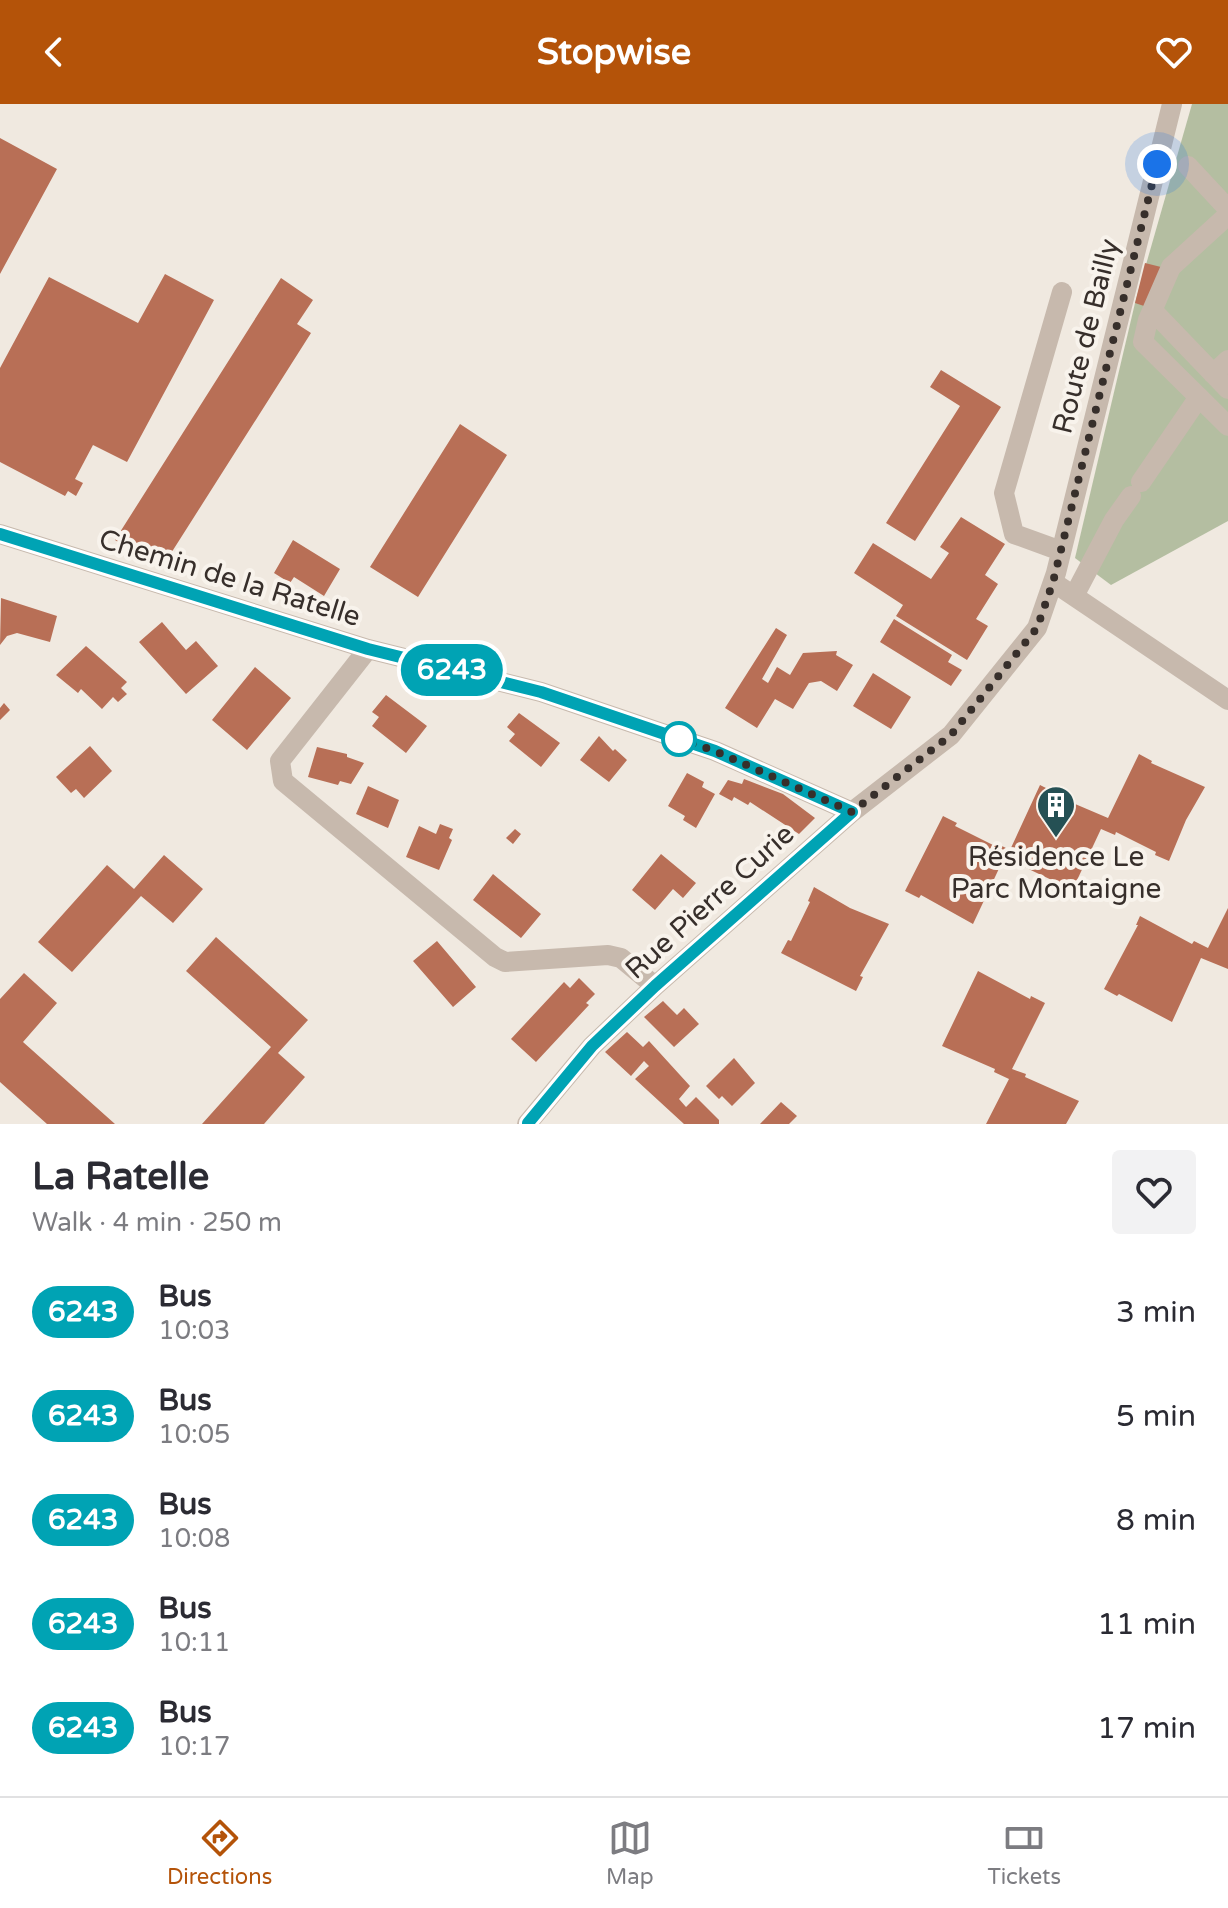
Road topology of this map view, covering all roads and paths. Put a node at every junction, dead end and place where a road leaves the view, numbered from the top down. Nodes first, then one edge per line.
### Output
1 (1172, 104) edge
2 (1188, 166) dead end
3 (1228, 209) edge
4 (1228, 215) edge
5 (1062, 292) dead end
6 (1153, 311) junction
7 (1223, 374) edge
8 (1199, 397) junction
9 (1228, 426) edge
10 (0, 534) edge
11 (1061, 551) junction
12 (1053, 582) junction
13 (1074, 596) junction
14 (368, 649) junction
15 (1228, 700) edge
16 (852, 812) junction
17 (655, 986) junction
18 (528, 1124) edge

1 - 11 street, Route de Bailly
2 - 3 street
4 - 6 street
5 - 11 street
6 - 7 street
6 - 8 street
8 - 9 street
8 - 13 street
10 - 14 street, Chemin de la Ratelle
11 - 12 street, Route de Bailly
12 - 13 street
12 - 16 street, Rue Pierre Curie
13 - 15 street
14 - 16 street, Chemin de la Ratelle
14 - 17 street
16 - 17 street, Rue Pierre Curie
17 - 18 street, Rue Pierre Curie

